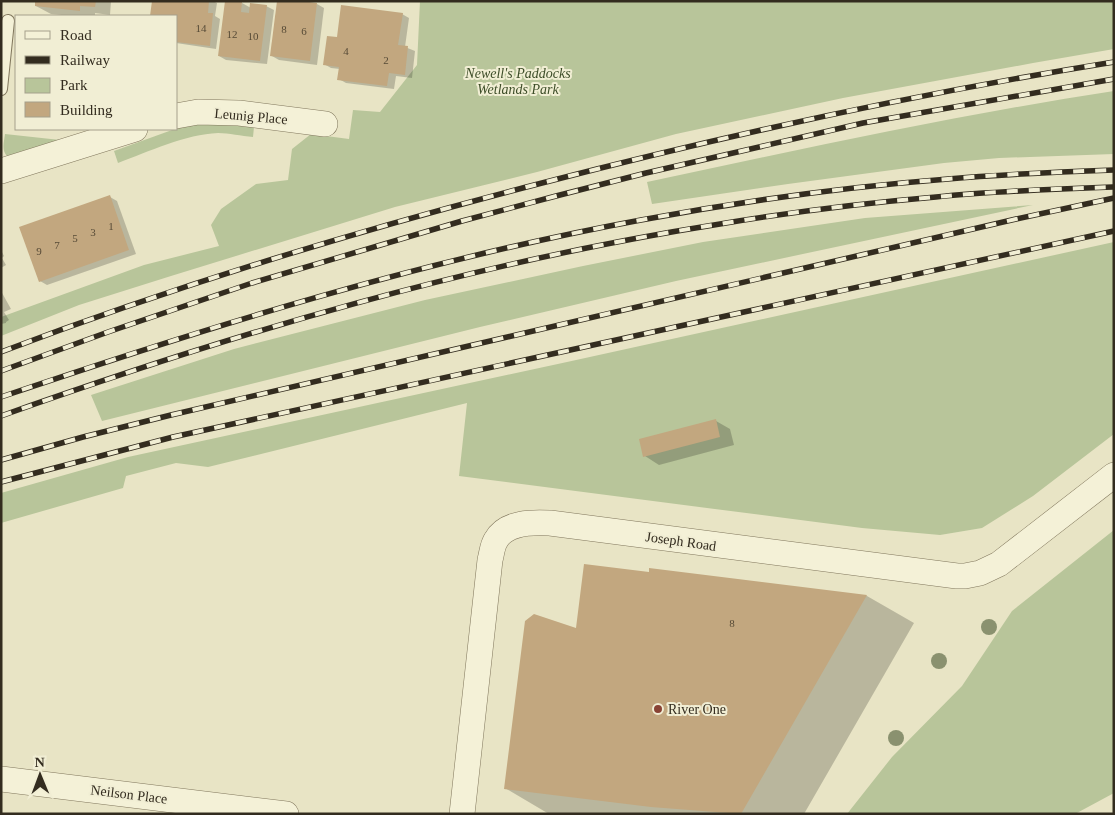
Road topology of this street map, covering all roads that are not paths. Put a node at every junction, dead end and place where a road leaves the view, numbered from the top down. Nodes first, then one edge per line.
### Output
1 (8, 21) dead end
2 (1, 89) edge
3 (178, 116) edge
4 (325, 124) dead end
5 (132, 130) edge
6 (2, 170) edge
7 (1114, 475) edge
8 (1, 779) edge
9 (286, 814) edge
10 (462, 814) edge

1 - 2 lane
3 - 4 street, Leunig Place
5 - 6 street
7 - 10 street, Joseph Road
8 - 9 street, Neilson Place

